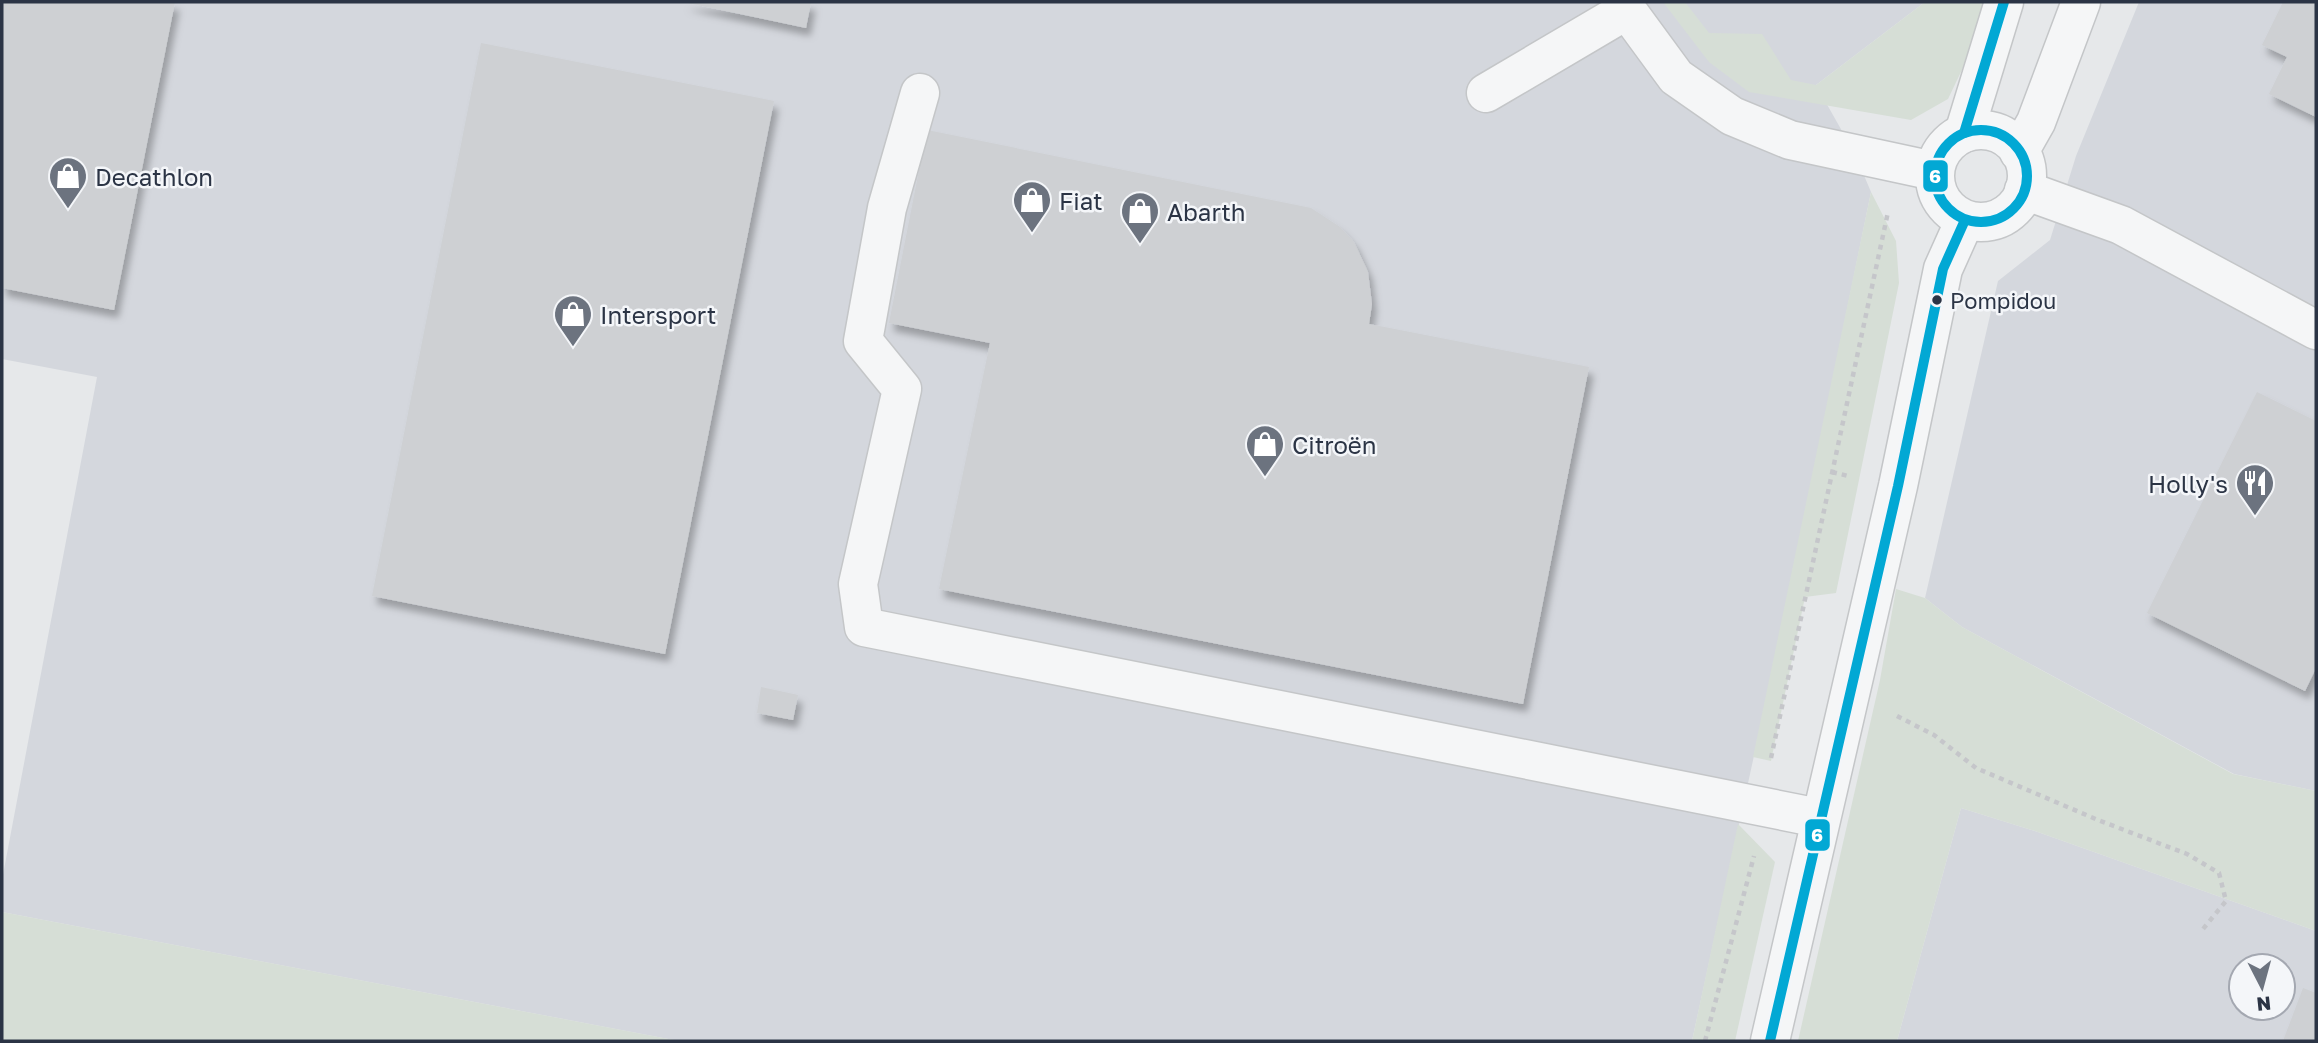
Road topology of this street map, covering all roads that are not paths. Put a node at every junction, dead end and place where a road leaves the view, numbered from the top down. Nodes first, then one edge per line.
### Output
1 (2004, 2) edge
2 (2081, 2) edge
3 (1624, 6) edge
4 (920, 93) dead end
5 (1486, 93) dead end
6 (1964, 133) junction
7 (2019, 152) junction
8 (1918, 167) junction
9 (2024, 190) junction
10 (1965, 220) junction
11 (2316, 330) edge
12 (1819, 818) junction
13 (1770, 1041) edge

1 - 6 street
2 - 7 street
3 - 5 street
3 - 8 street
4 - 12 street
6 - 7 street
6 - 8 street
7 - 9 street
8 - 10 street
9 - 10 street
9 - 11 street
10 - 12 street
12 - 13 street

